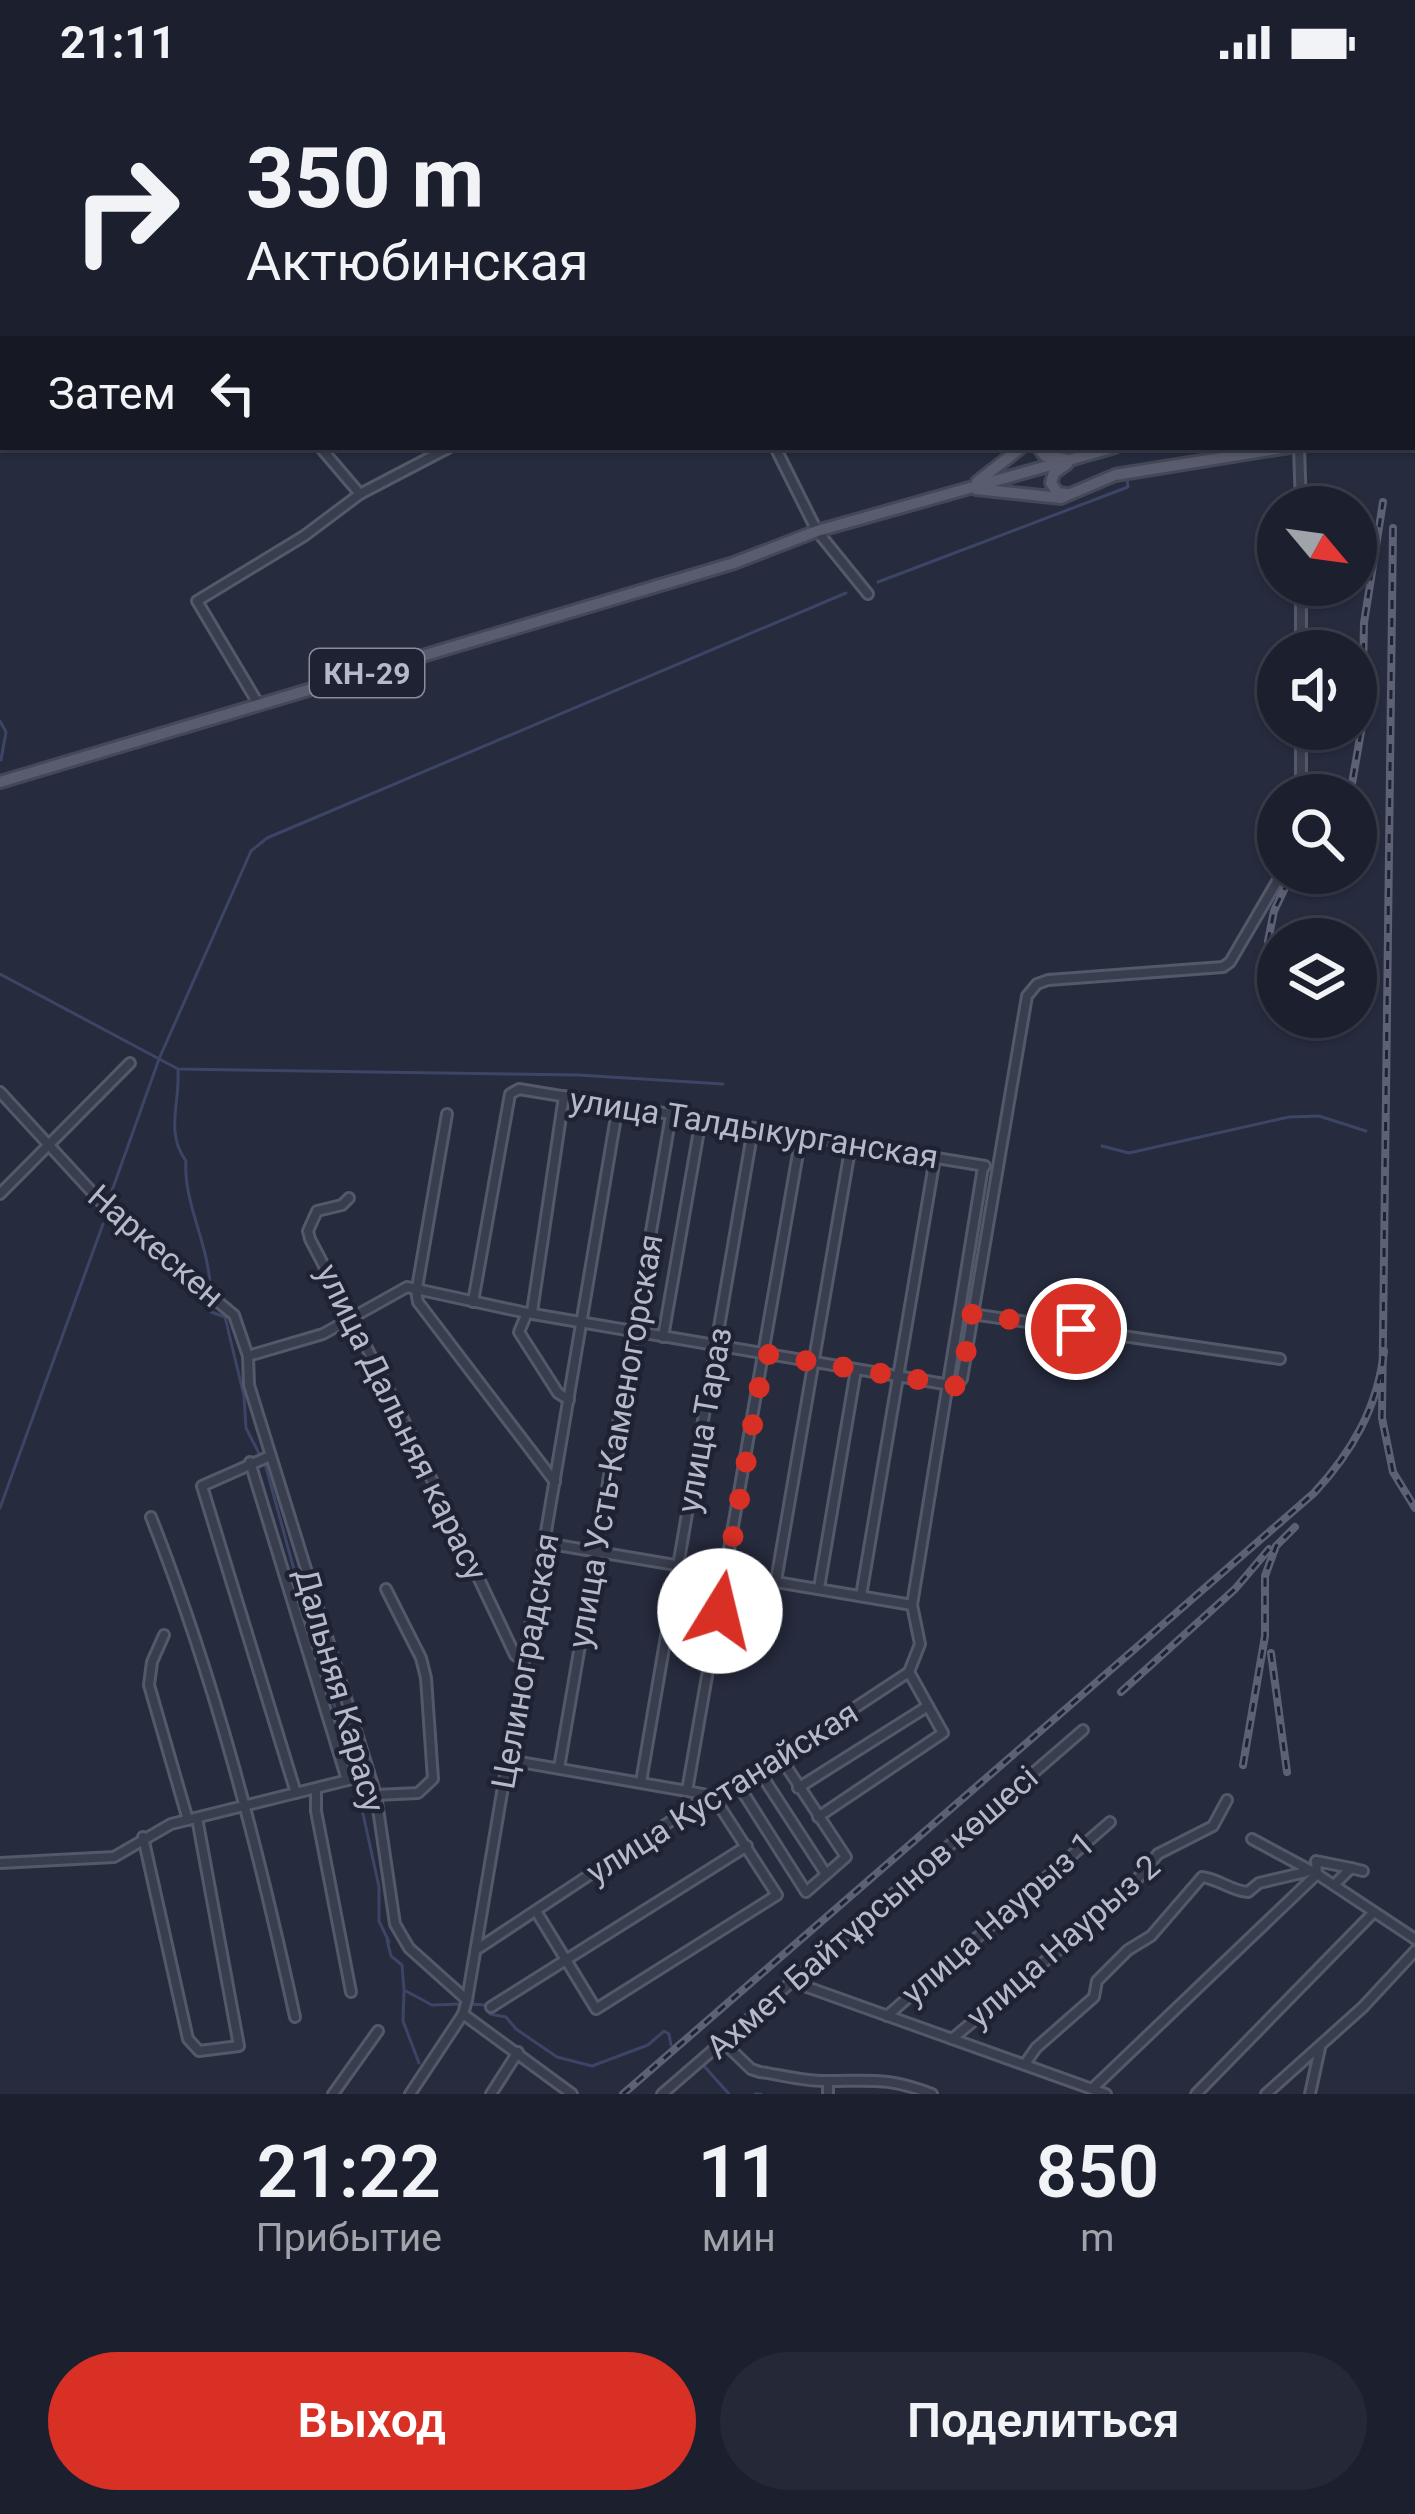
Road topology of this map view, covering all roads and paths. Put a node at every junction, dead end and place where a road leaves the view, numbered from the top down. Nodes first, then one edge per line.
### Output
1 (323, 450) edge
2 (444, 450) edge
3 (776, 450) edge
4 (1018, 450) edge
5 (1040, 450) edge
6 (1105, 450) edge
7 (1270, 450) edge
8 (1299, 450) edge
9 (1074, 459) junction
10 (1300, 486) edge
11 (970, 488) junction
12 (360, 494) junction
13 (1070, 495) junction
14 (817, 531) junction
15 (868, 594) dead end
16 (260, 705) junction
17 (0, 782) edge
18 (1268, 894) edge
19 (130, 1064) dead end
20 (1, 1096) edge
21 (564, 1096) junction
22 (618, 1105) junction
23 (447, 1114) dead end
24 (671, 1114) junction
25 (701, 1119) junction
26 (753, 1129) junction
27 (801, 1136) junction
28 (851, 1144) junction
29 (48, 1146) junction
30 (934, 1158) junction
31 (997, 1159) junction
32 (983, 1167) junction
33 (0, 1194) edge
34 (350, 1198) dead end
35 (416, 1289) junction
36 (473, 1302) junction
37 (529, 1313) junction
38 (972, 1314) junction
39 (353, 1318) junction
40 (582, 1323) junction
41 (634, 1332) junction
42 (663, 1337) junction
43 (716, 1346) junction
44 (765, 1354) junction
45 (248, 1357) junction
46 (1280, 1359) dead end
47 (813, 1362) junction
48 (856, 1370) junction
49 (898, 1376) junction
50 (951, 1386) junction
51 (569, 1400) junction
52 (270, 1456) junction
53 (252, 1461) junction
54 (556, 1482) junction
55 (151, 1516) dead end
56 (545, 1543) junction
57 (596, 1552) junction
58 (679, 1565) junction
59 (726, 1573) junction
60 (776, 1581) junction
61 (386, 1588) dead end
62 (819, 1588) junction
63 (861, 1595) junction
64 (912, 1605) junction
65 (164, 1635) dead end
66 (525, 1663) junction
67 (909, 1672) junction
68 (928, 1706) junction
69 (1082, 1730) dead end
70 (780, 1757) junction
71 (508, 1760) junction
72 (559, 1768) junction
73 (759, 1771) junction
74 (358, 1778) junction
75 (641, 1782) junction
76 (737, 1784) junction
77 (798, 1788) junction
78 (316, 1789) junction
79 (687, 1791) junction
80 (296, 1792) junction
81 (376, 1796) junction
82 (713, 1796) junction
83 (1227, 1800) dead end
84 (247, 1804) junction
85 (818, 1817) junction
86 (193, 1819) junction
87 (1110, 1822) dead end
88 (143, 1837) junction
89 (1252, 1839) dead end
90 (747, 1846) junction
91 (0, 1863) edge
92 (1351, 1868) junction
93 (1363, 1871) dead end
94 (1311, 1873) junction
95 (826, 1874) junction
96 (1334, 1885) junction
97 (536, 1911) junction
98 (1374, 1912) junction
99 (1415, 1939) edge
100 (476, 1950) junction
101 (1415, 1951) edge
102 (567, 1960) junction
103 (793, 1982) junction
104 (351, 1992) dead end
105 (467, 2000) junction
106 (491, 2007) dead end
107 (463, 2014) junction
108 (887, 2015) junction
109 (295, 2018) dead end
110 (378, 2031) dead end
111 (952, 2038) junction
112 (722, 2042) junction
113 (1320, 2046) junction
114 (518, 2052) junction
115 (1025, 2064) junction
116 (827, 2081) junction
117 (1092, 2089) junction
118 (333, 2094) edge
119 (410, 2094) edge
120 (491, 2094) edge
121 (572, 2094) edge
122 (662, 2094) edge
123 (828, 2094) edge
124 (932, 2094) edge
125 (1106, 2094) edge
126 (1196, 2094) edge
127 (1266, 2094) edge
128 (1310, 2094) edge

1 - 12 street
2 - 12 street
3 - 14 street
4 - 11 main road
5 - 9 main road
6 - 9 main road, КН-29
7 - 13 main road
8 - 10 street
9 - 11 main road, КН-29
9 - 13 main road
11 - 13 main road
11 - 14 main road, КН-29
12 - 16 street
14 - 15 street
14 - 16 main road, КН-29
16 - 17 main road, КН-29
18 - 31 street
19 - 29 street
20 - 29 street, Наркескен
21 - 22 street, улица Талдыкурганская
21 - 36 street, улица Талдыкурганская
21 - 37 street
22 - 24 street, улица Талдыкурганская
22 - 40 street, Целиноградская
23 - 35 street
24 - 25 street, улица Талдыкурганская
24 - 41 street, улица Усть-Каменогорская
25 - 26 street, улица Талдыкурганская
25 - 42 street, улица Тараз
26 - 27 street, улица Талдыкурганская
26 - 43 street, улица Тараз
27 - 28 street, улица Талдыкурганская
27 - 44 street
28 - 30 street, улица Талдыкурганская
28 - 47 street
29 - 33 street
29 - 45 street, Наркескен
30 - 32 street, улица Талдыкурганская
30 - 49 street
31 - 32 street, улица Талдыкурганская
31 - 38 street
32 - 50 street
34 - 39 street, улица Дальняя карасу
35 - 36 street
35 - 39 street
35 - 54 street
36 - 37 street
37 - 40 street
37 - 51 street
38 - 46 street
38 - 50 street
39 - 45 street
39 - 66 street, улица Дальняя карасу
40 - 41 street
40 - 51 street, Целиноградская
41 - 42 street
41 - 57 street, улица Усть-Каменогорская
42 - 43 street
43 - 44 street
43 - 58 street, улица Тараз
44 - 47 street
44 - 59 street
45 - 52 street, Дальняя Карасу
47 - 48 street
47 - 60 street
48 - 49 street
48 - 62 street
49 - 50 street
49 - 63 street
50 - 64 street
51 - 54 street, Целиноградская
52 - 53 street
52 - 74 street, Дальняя Карасу
53 - 74 street
53 - 80 street
54 - 56 street, Целиноградская
55 - 84 street
56 - 57 street
56 - 66 street, Целиноградская
57 - 58 street
57 - 72 street, улица Усть-Каменогорская
58 - 59 street
58 - 75 street, улица Тараз
59 - 60 street
59 - 79 street
60 - 62 street
61 - 81 street
62 - 63 street
63 - 64 street
64 - 67 street
65 - 86 street
66 - 71 street, Целиноградская
67 - 68 street
67 - 70 street, улица Кустанайская
68 - 77 street
68 - 85 street
69 - 103 street, Ахмет Байтұрсынов көшесі
70 - 73 street, улица Кустанайская
70 - 77 street
71 - 72 street
71 - 100 street, Целиноградская
72 - 75 street
73 - 76 street, улица Кустанайская
73 - 95 street
74 - 78 street
74 - 81 street, Дальняя Карасу
75 - 79 street
76 - 82 street, улица Кустанайская
76 - 95 street
77 - 85 street
78 - 80 street
78 - 104 street
79 - 82 street
80 - 84 street
81 - 105 street, Дальняя Карасу
82 - 90 street
82 - 97 street, улица Кустанайская
83 - 111 street, улица Наурыз 2
84 - 86 street
84 - 109 street
85 - 95 street
86 - 88 street
86 - 88 street
87 - 108 street, улица Наурыз 1
88 - 91 street
89 - 94 street
90 - 102 street
90 - 102 street
92 - 93 street
92 - 94 street
92 - 96 street
94 - 96 street
94 - 115 street
94 - 117 street
96 - 98 street
97 - 100 street, улица Кустанайская
97 - 102 street
98 - 99 street
98 - 126 street
100 - 105 street, Целиноградская
101 - 113 street
102 - 106 street
103 - 108 street
103 - 112 street, Ахмет Байтұрсынов көшесі
105 - 107 street, Целиноградская
107 - 114 street
107 - 119 street
108 - 111 street
110 - 118 street
111 - 115 street
112 - 116 street
112 - 122 street, Ахмет Байтұрсынов көшесі
113 - 127 street
113 - 128 street
114 - 120 street
114 - 121 street
115 - 117 street
116 - 123 street
116 - 124 street
117 - 125 street

